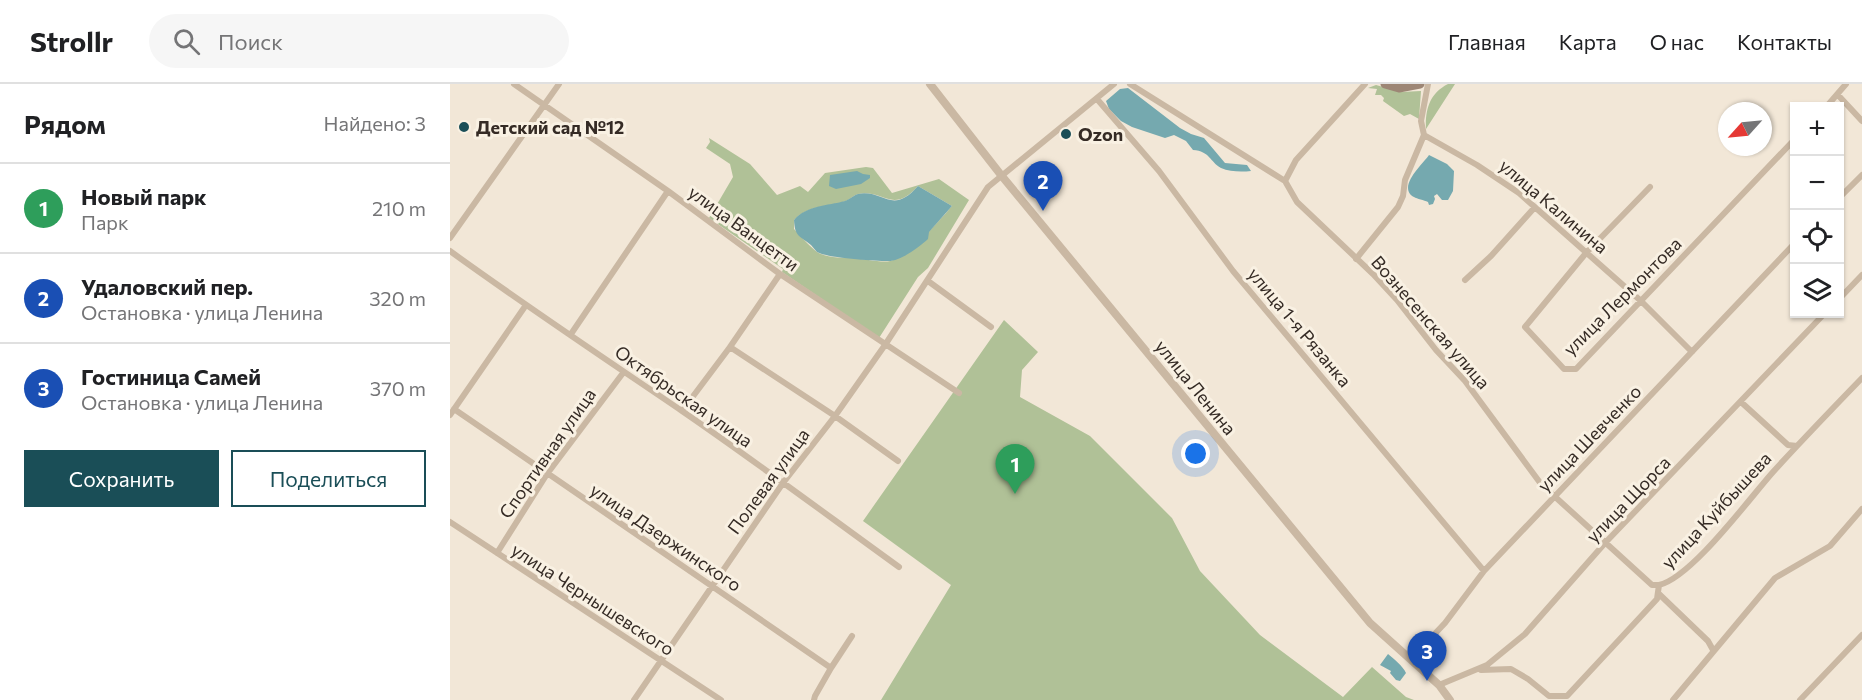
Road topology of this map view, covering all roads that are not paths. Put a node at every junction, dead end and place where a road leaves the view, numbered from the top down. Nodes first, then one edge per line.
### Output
1 (514, 84) edge
2 (558, 84) edge
3 (930, 84) edge
4 (1114, 84) edge
5 (1130, 84) edge
6 (1365, 84) edge
7 (1385, 84) edge
8 (1420, 84) edge
9 (1428, 84) edge
10 (1846, 84) edge
11 (1838, 95) junction
12 (1097, 99) junction
13 (1831, 102) edge
14 (545, 104) junction
15 (1862, 121) edge
16 (1424, 135) junction
17 (1790, 144) edge
18 (1001, 175) junction
19 (1862, 175) edge
20 (1285, 181) junction
21 (1650, 187) dead end
22 (668, 191) junction
23 (1844, 192) edge
24 (1535, 207) junction
25 (450, 238) edge
26 (1790, 248) edge
27 (450, 251) edge
28 (1586, 253) junction
29 (1356, 259) junction
30 (780, 274) junction
31 (1862, 275) edge
32 (1465, 280) dead end
33 (928, 281) junction
34 (1844, 293) edge
35 (1641, 301) junction
36 (526, 305) junction
37 (1820, 318) edge
38 (991, 327) dead end
39 (571, 334) junction
40 (885, 345) junction
41 (730, 347) junction
42 (1692, 352) junction
43 (624, 373) junction
44 (1862, 378) edge
45 (959, 393) dead end
46 (1741, 402) junction
47 (682, 411) junction
48 (452, 412) edge
49 (835, 416) junction
50 (1797, 446) junction
51 (898, 461) dead end
52 (547, 474) junction
53 (783, 483) junction
54 (1554, 496) junction
55 (1861, 512) edge
56 (450, 522) edge
57 (1605, 543) junction
58 (497, 553) junction
59 (899, 567) dead end
60 (1484, 571) junction
61 (711, 585) junction
62 (1659, 585) junction
63 (1658, 593) junction
64 (1862, 635) edge
65 (852, 636) dead end
66 (1713, 651) junction
67 (1411, 659) junction
68 (661, 661) junction
69 (831, 668) junction
70 (1478, 670) junction
71 (1439, 685) junction
72 (634, 700) edge
73 (720, 700) edge
74 (814, 700) edge
75 (1450, 700) edge
76 (1673, 700) edge
77 (1800, 700) edge

1 - 14 street, улица Ванцетти
2 - 14 street
3 - 18 street, улица Ленина
4 - 12 street, Полевая улица
5 - 20 street, Вознесенская улица
6 - 20 street
7 - 8 main road
9 - 16 street
10 - 11 street
11 - 13 street
11 - 15 street
12 - 18 street, Полевая улица
12 - 60 street, улица 1-я Рязанка
14 - 22 street, улица Ванцетти
14 - 25 street
16 - 24 street, улица Калинина
16 - 29 street
17 - 35 street, улица Лермонтова
18 - 33 street, Полевая улица
18 - 67 street, улица Ленина
19 - 23 street
20 - 29 street, Вознесенская улица
21 - 28 street, улица Лермонтова
22 - 30 street, улица Ванцетти
22 - 39 street
24 - 28 street, улица Калинина
24 - 32 street
26 - 42 street, улица Шевченко
27 - 36 street, Октябрьская улица
28 - 35 street, улица Калинина
28 - 35 street, улица Лермонтова
29 - 54 street, Вознесенская улица
30 - 40 street, улица Ванцетти
30 - 41 street
31 - 34 street
33 - 38 street
33 - 40 street, Полевая улица
35 - 42 street, улица Калинина
36 - 39 street, Октябрьская улица
36 - 48 street
37 - 46 street, улица Щорса
39 - 43 street, Октябрьская улица
40 - 45 street, улица Ванцетти
40 - 49 street, Полевая улица
41 - 47 street
41 - 49 street
42 - 54 street, улица Шевченко
43 - 47 street, Октябрьская улица
43 - 52 street, Спортивная улица
44 - 50 street, улица Куйбышева
46 - 50 street
46 - 57 street, улица Щорса
47 - 53 street, Октябрьская улица
48 - 52 street, улица Дзержинского
49 - 51 street
49 - 53 street, Полевая улица
50 - 62 street, улица Куйбышева
52 - 58 street, Спортивная улица
52 - 61 street, улица Дзержинского
53 - 59 street, Октябрьская улица
53 - 61 street, Полевая улица
54 - 57 street, Вознесенская улица
54 - 60 street, улица Шевченко
55 - 66 street
56 - 58 street, улица Чернышевского
57 - 62 street, Вознесенская улица
57 - 70 street, улица Щорса
58 - 68 street, улица Чернышевского
60 - 67 street, улица Шевченко
61 - 68 street, Полевая улица
61 - 69 street, улица Дзержинского
62 - 63 street, улица Куйбышева
63 - 66 street
63 - 70 street, улица Куйбышева
64 - 77 street
65 - 69 street
66 - 76 street
67 - 71 street, улица Ленина
68 - 72 street, Полевая улица
68 - 73 street, улица Чернышевского
69 - 74 street
70 - 71 street, улица Щорса
71 - 75 street, улица Ленина

